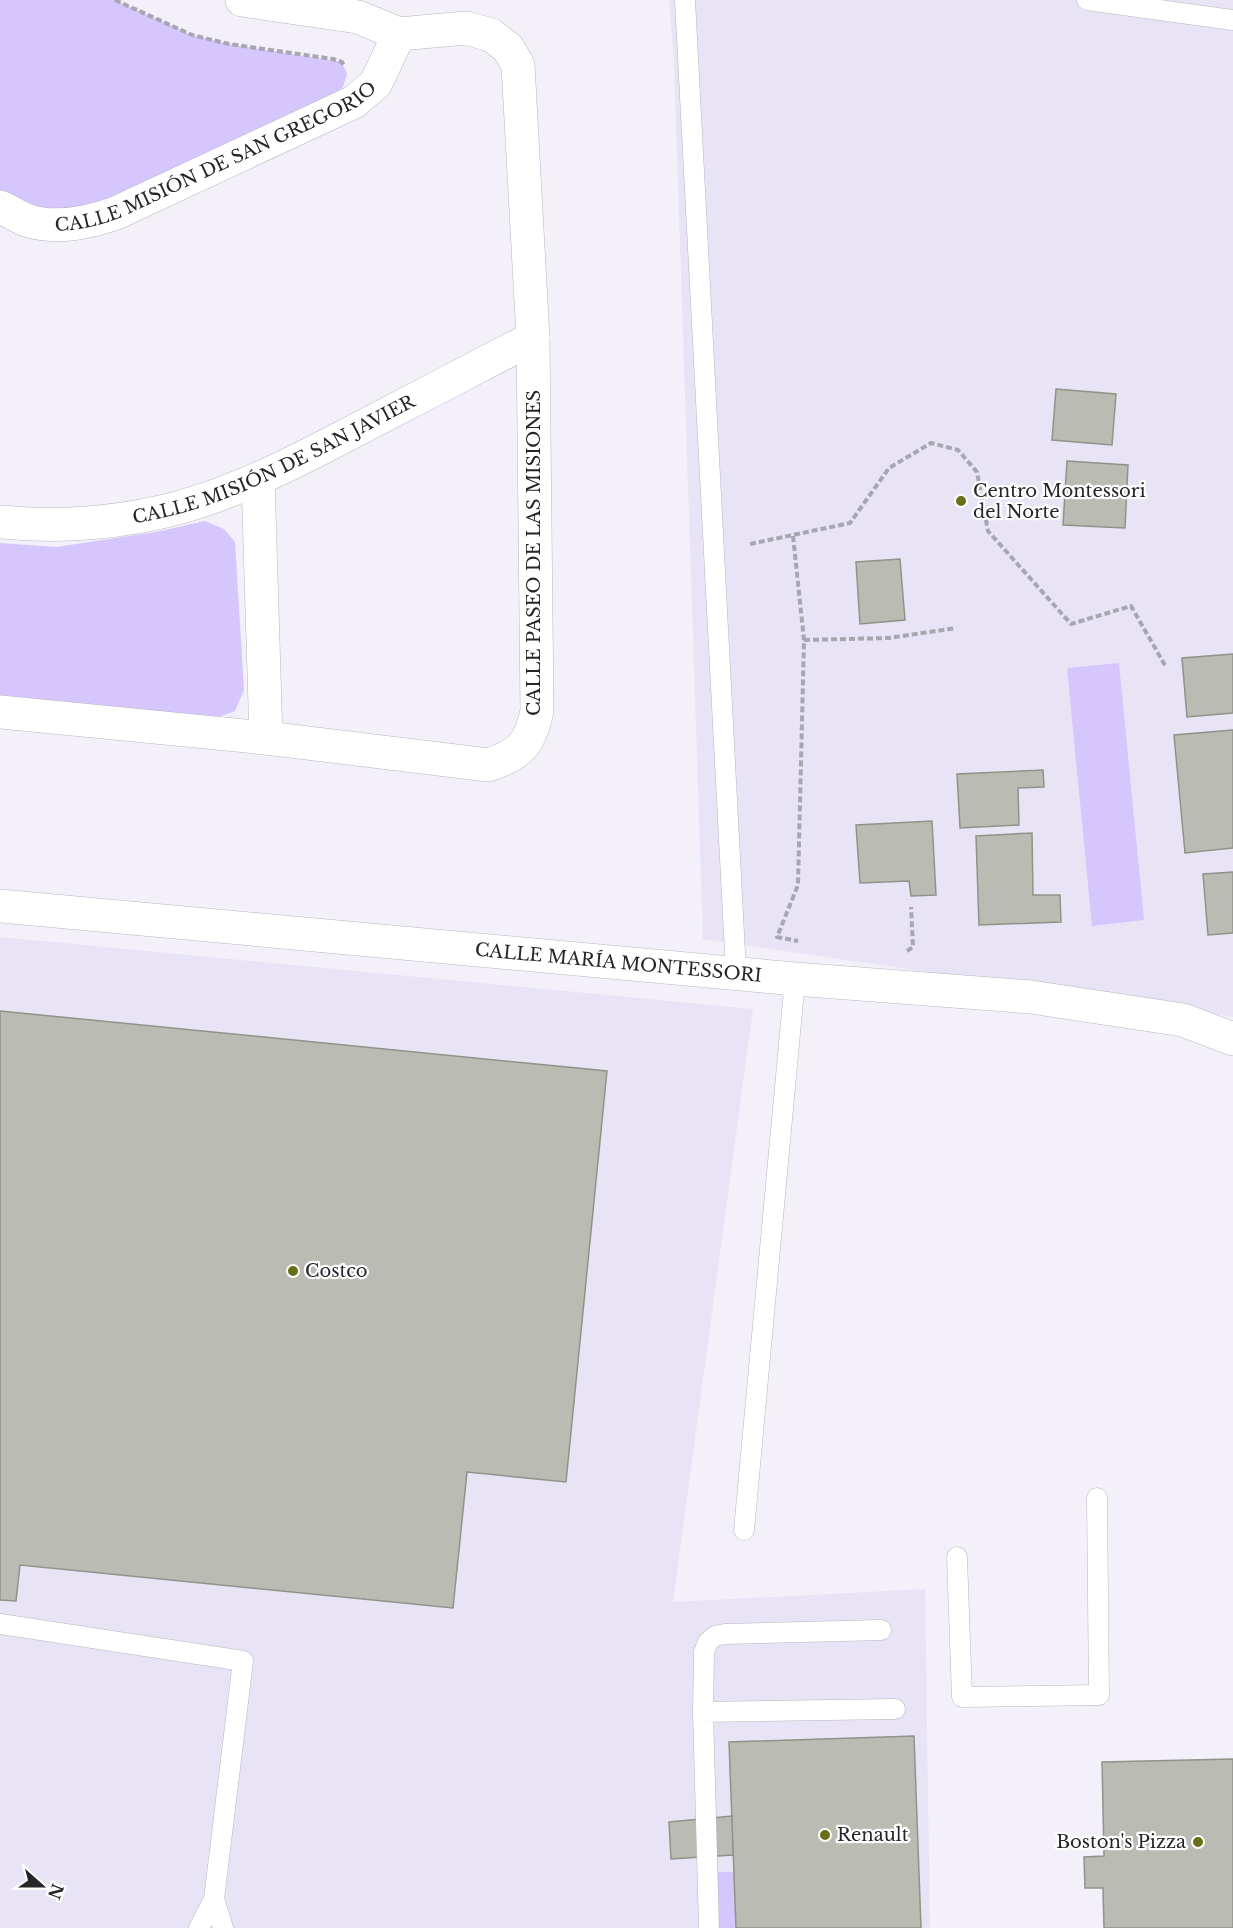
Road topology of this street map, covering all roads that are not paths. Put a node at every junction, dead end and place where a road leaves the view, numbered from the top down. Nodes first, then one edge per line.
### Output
1 (242, 0) edge
2 (247, 0) edge
3 (685, 0) edge
4 (1087, 0) edge
5 (300, 4) edge
6 (1233, 20) edge
7 (399, 34) junction
8 (0, 207) edge
9 (533, 338) junction
10 (258, 479) junction
11 (0, 522) edge
12 (0, 712) edge
13 (267, 738) junction
14 (0, 906) edge
15 (736, 972) junction
16 (795, 979) junction
17 (1233, 1039) edge
18 (1097, 1498) dead end
19 (744, 1530) dead end
20 (957, 1557) dead end
21 (0, 1624) edge
22 (880, 1630) dead end
23 (894, 1709) dead end
24 (703, 1712) junction
25 (214, 1899) junction
26 (199, 1928) edge
27 (223, 1928) edge
28 (709, 1928) edge

1 - 2 street, CALLE PASEO DE LAS MISIONES
2 - 5 street, CALLE PASEO DE LAS MISIONES
3 - 15 lane
4 - 6 lane
5 - 7 street, CALLE PASEO DE LAS MISIONES
7 - 8 street, CALLE MISIÓN DE SAN GREGORIO
7 - 9 street, CALLE PASEO DE LAS MISIONES
9 - 10 street, CALLE MISIÓN DE SAN JAVIER
9 - 13 street, CALLE PASEO DE LAS MISIONES
10 - 11 street, CALLE MISIÓN DE SAN JAVIER
10 - 13 street
12 - 13 street, CALLE PASEO DE LAS MISIONES
14 - 15 street, CALLE MARÍA MONTESSORI
15 - 16 street, CALLE MARÍA MONTESSORI
16 - 17 street, CALLE MARÍA MONTESSORI
16 - 19 lane
18 - 20 lane
21 - 25 lane
22 - 24 lane
23 - 24 lane
24 - 28 lane
25 - 26 lane
25 - 27 lane

